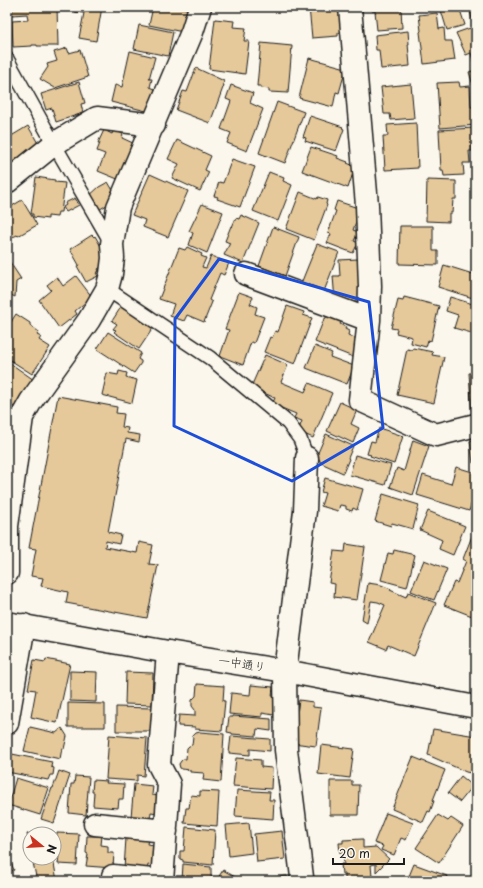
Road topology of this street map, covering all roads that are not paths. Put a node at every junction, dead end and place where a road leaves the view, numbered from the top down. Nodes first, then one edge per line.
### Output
1 (200, 7) edge
2 (350, 7) edge
3 (7, 59) edge
4 (154, 125) junction
5 (54, 144) junction
6 (7, 182) edge
7 (112, 244) junction
8 (246, 274) dead end
9 (107, 289) junction
10 (369, 320) junction
11 (15, 416) edge
12 (476, 425) edge
13 (307, 458) joint
14 (7, 572) edge
15 (16, 624) edge
16 (168, 652) junction
17 (285, 672) junction
18 (476, 707) edge
19 (7, 723) edge
20 (95, 824) dead end
21 (166, 831) junction
22 (113, 876) dead end
23 (301, 881) edge

1 - 4 street
2 - 10 street
3 - 5 lane
4 - 5 street
4 - 7 street
5 - 6 street
5 - 7 lane
7 - 9 street
8 - 10 street
9 - 11 street
9 - 13 lane
10 - 12 street
11 - 14 street
13 - 17 street
15 - 16 street, 一中通り
15 - 19 street
16 - 17 street, 一中通り
16 - 21 street
17 - 18 street, 一中通り
17 - 23 street
20 - 21 street
21 - 22 street

